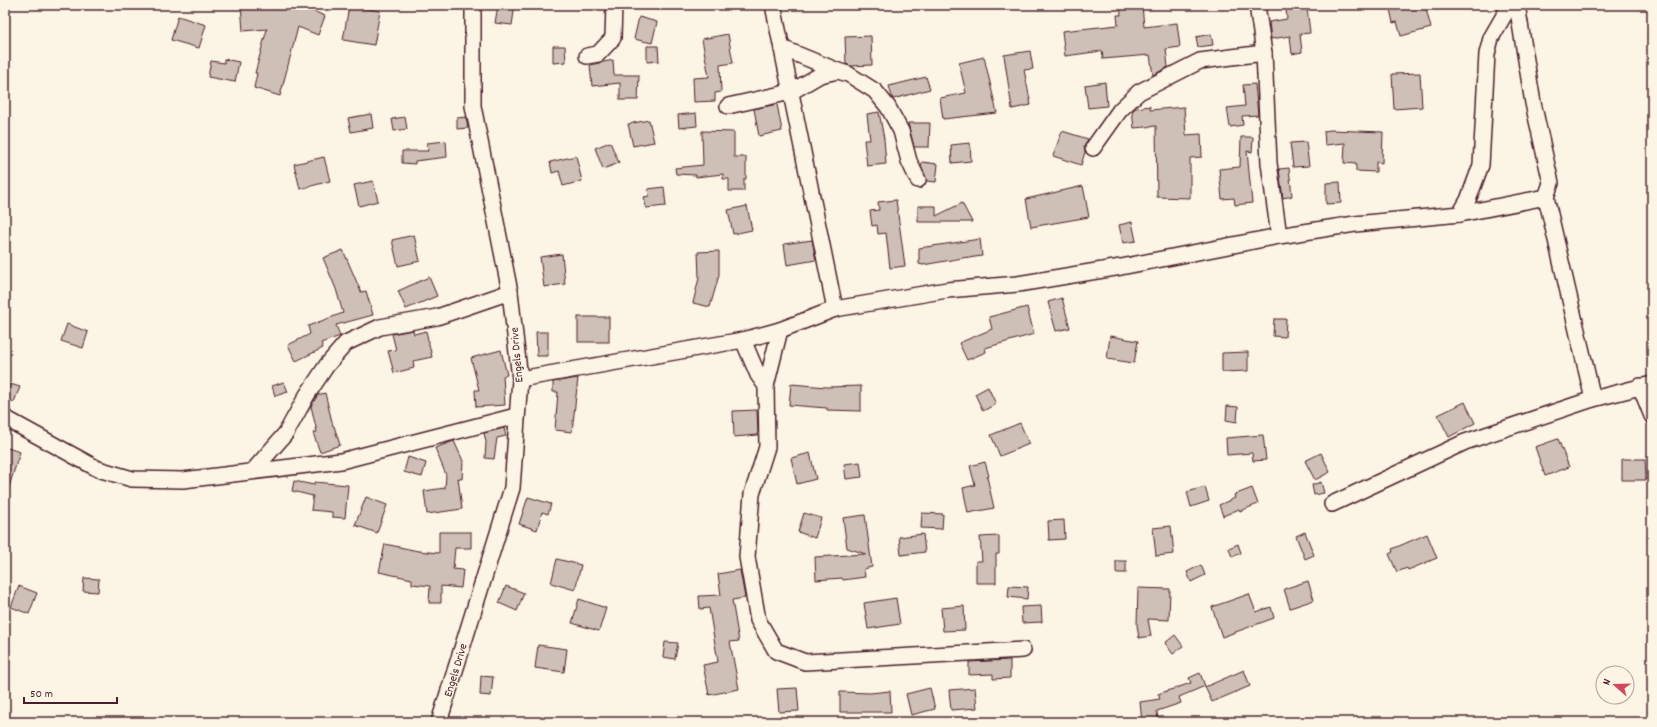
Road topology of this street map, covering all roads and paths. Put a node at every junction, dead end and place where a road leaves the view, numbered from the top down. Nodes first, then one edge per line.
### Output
1 (473, 5) edge
2 (614, 5) edge
3 (773, 5) edge
4 (1258, 5) edge
5 (1510, 5) edge
6 (1517, 5) edge
7 (782, 48) junction
8 (1264, 53) junction
9 (587, 56) dead end
10 (838, 70) junction
11 (791, 92) junction
12 (728, 106) dead end
13 (1093, 148) dead end
14 (918, 180) dead end
15 (1546, 197) junction
16 (1460, 214) junction
17 (1279, 236) junction
18 (510, 292) junction
19 (835, 309) junction
20 (780, 330) junction
21 (743, 340) junction
22 (520, 379) junction
23 (1646, 385) edge
24 (766, 386) junction
25 (1593, 399) junction
26 (516, 416) junction
27 (1652, 416) edge
28 (5, 418) edge
29 (253, 471) junction
30 (1332, 504) dead end
31 (1023, 650) dead end
32 (439, 722) edge

1 - 18 street, Engels Drive
2 - 9 street
3 - 7 street
4 - 8 street
5 - 16 street
6 - 15 street
7 - 10 street
7 - 11 street
8 - 13 street
8 - 17 street
10 - 11 street
10 - 14 street
11 - 12 street
11 - 19 street
15 - 16 street
15 - 25 street
16 - 17 street
17 - 19 street
18 - 22 street, Engels Drive
18 - 29 street
19 - 20 street
20 - 21 street
20 - 24 street
21 - 22 street
21 - 24 street
22 - 26 street, Engels Drive
23 - 25 street
23 - 27 street
24 - 31 street
25 - 30 street
26 - 29 street
26 - 32 street, Engels Drive
28 - 29 street

